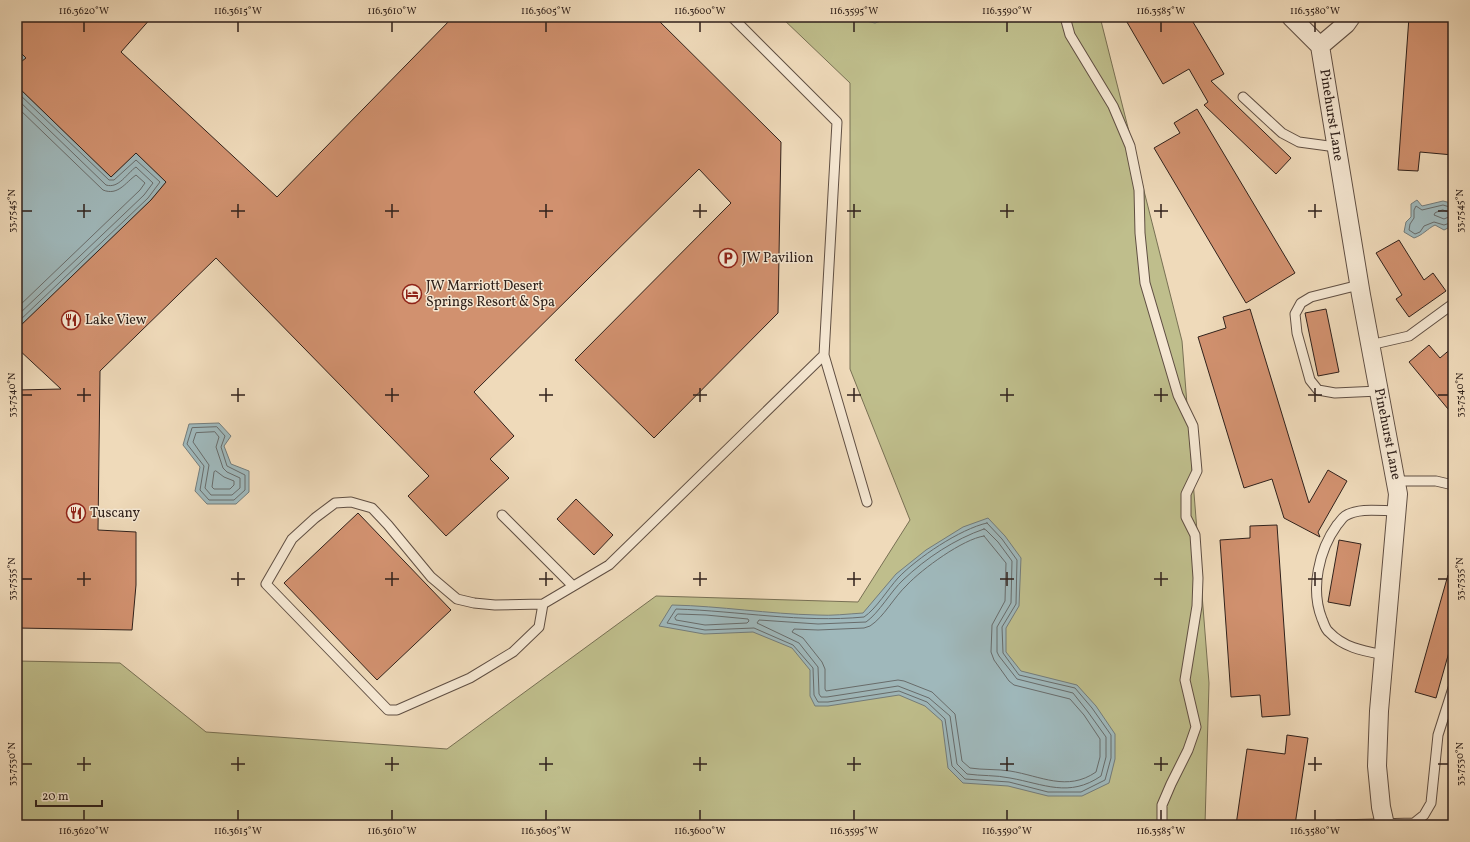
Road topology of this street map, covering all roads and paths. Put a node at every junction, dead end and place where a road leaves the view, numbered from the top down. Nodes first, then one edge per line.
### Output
1 (732, 17) edge
2 (1065, 17) edge
3 (1291, 17) edge
4 (1351, 17) edge
5 (1320, 46) junction
6 (1243, 96) dead end
7 (1336, 147) junction
8 (1360, 285) junction
9 (1450, 306) dead end
10 (1370, 345) junction
11 (824, 355) junction
12 (1379, 391) junction
13 (1396, 481) junction
14 (1453, 485) edge
15 (867, 502) dead end
16 (1396, 510) junction
17 (502, 515) dead end
18 (573, 586) junction
19 (543, 604) junction
20 (1385, 655) junction
21 (1453, 688) edge
22 (1162, 825) edge
23 (1337, 825) edge
24 (1385, 825) edge

1 - 11 lane
2 - 22 lane
3 - 5 street
4 - 5 street
5 - 7 street, Pinehurst Lane
6 - 7 lane
7 - 8 street, Pinehurst Lane
8 - 10 street, Pinehurst Lane
8 - 12 lane
9 - 10 lane
10 - 12 street, Pinehurst Lane
11 - 15 lane
11 - 18 lane
12 - 13 street, Pinehurst Lane
13 - 14 lane
13 - 16 street, Pinehurst Lane
16 - 20 street, Pinehurst Lane
16 - 20 lane
17 - 18 lane
18 - 19 lane
19 - 19 lane
20 - 24 street, Pinehurst Lane
21 - 24 lane
23 - 24 lane

